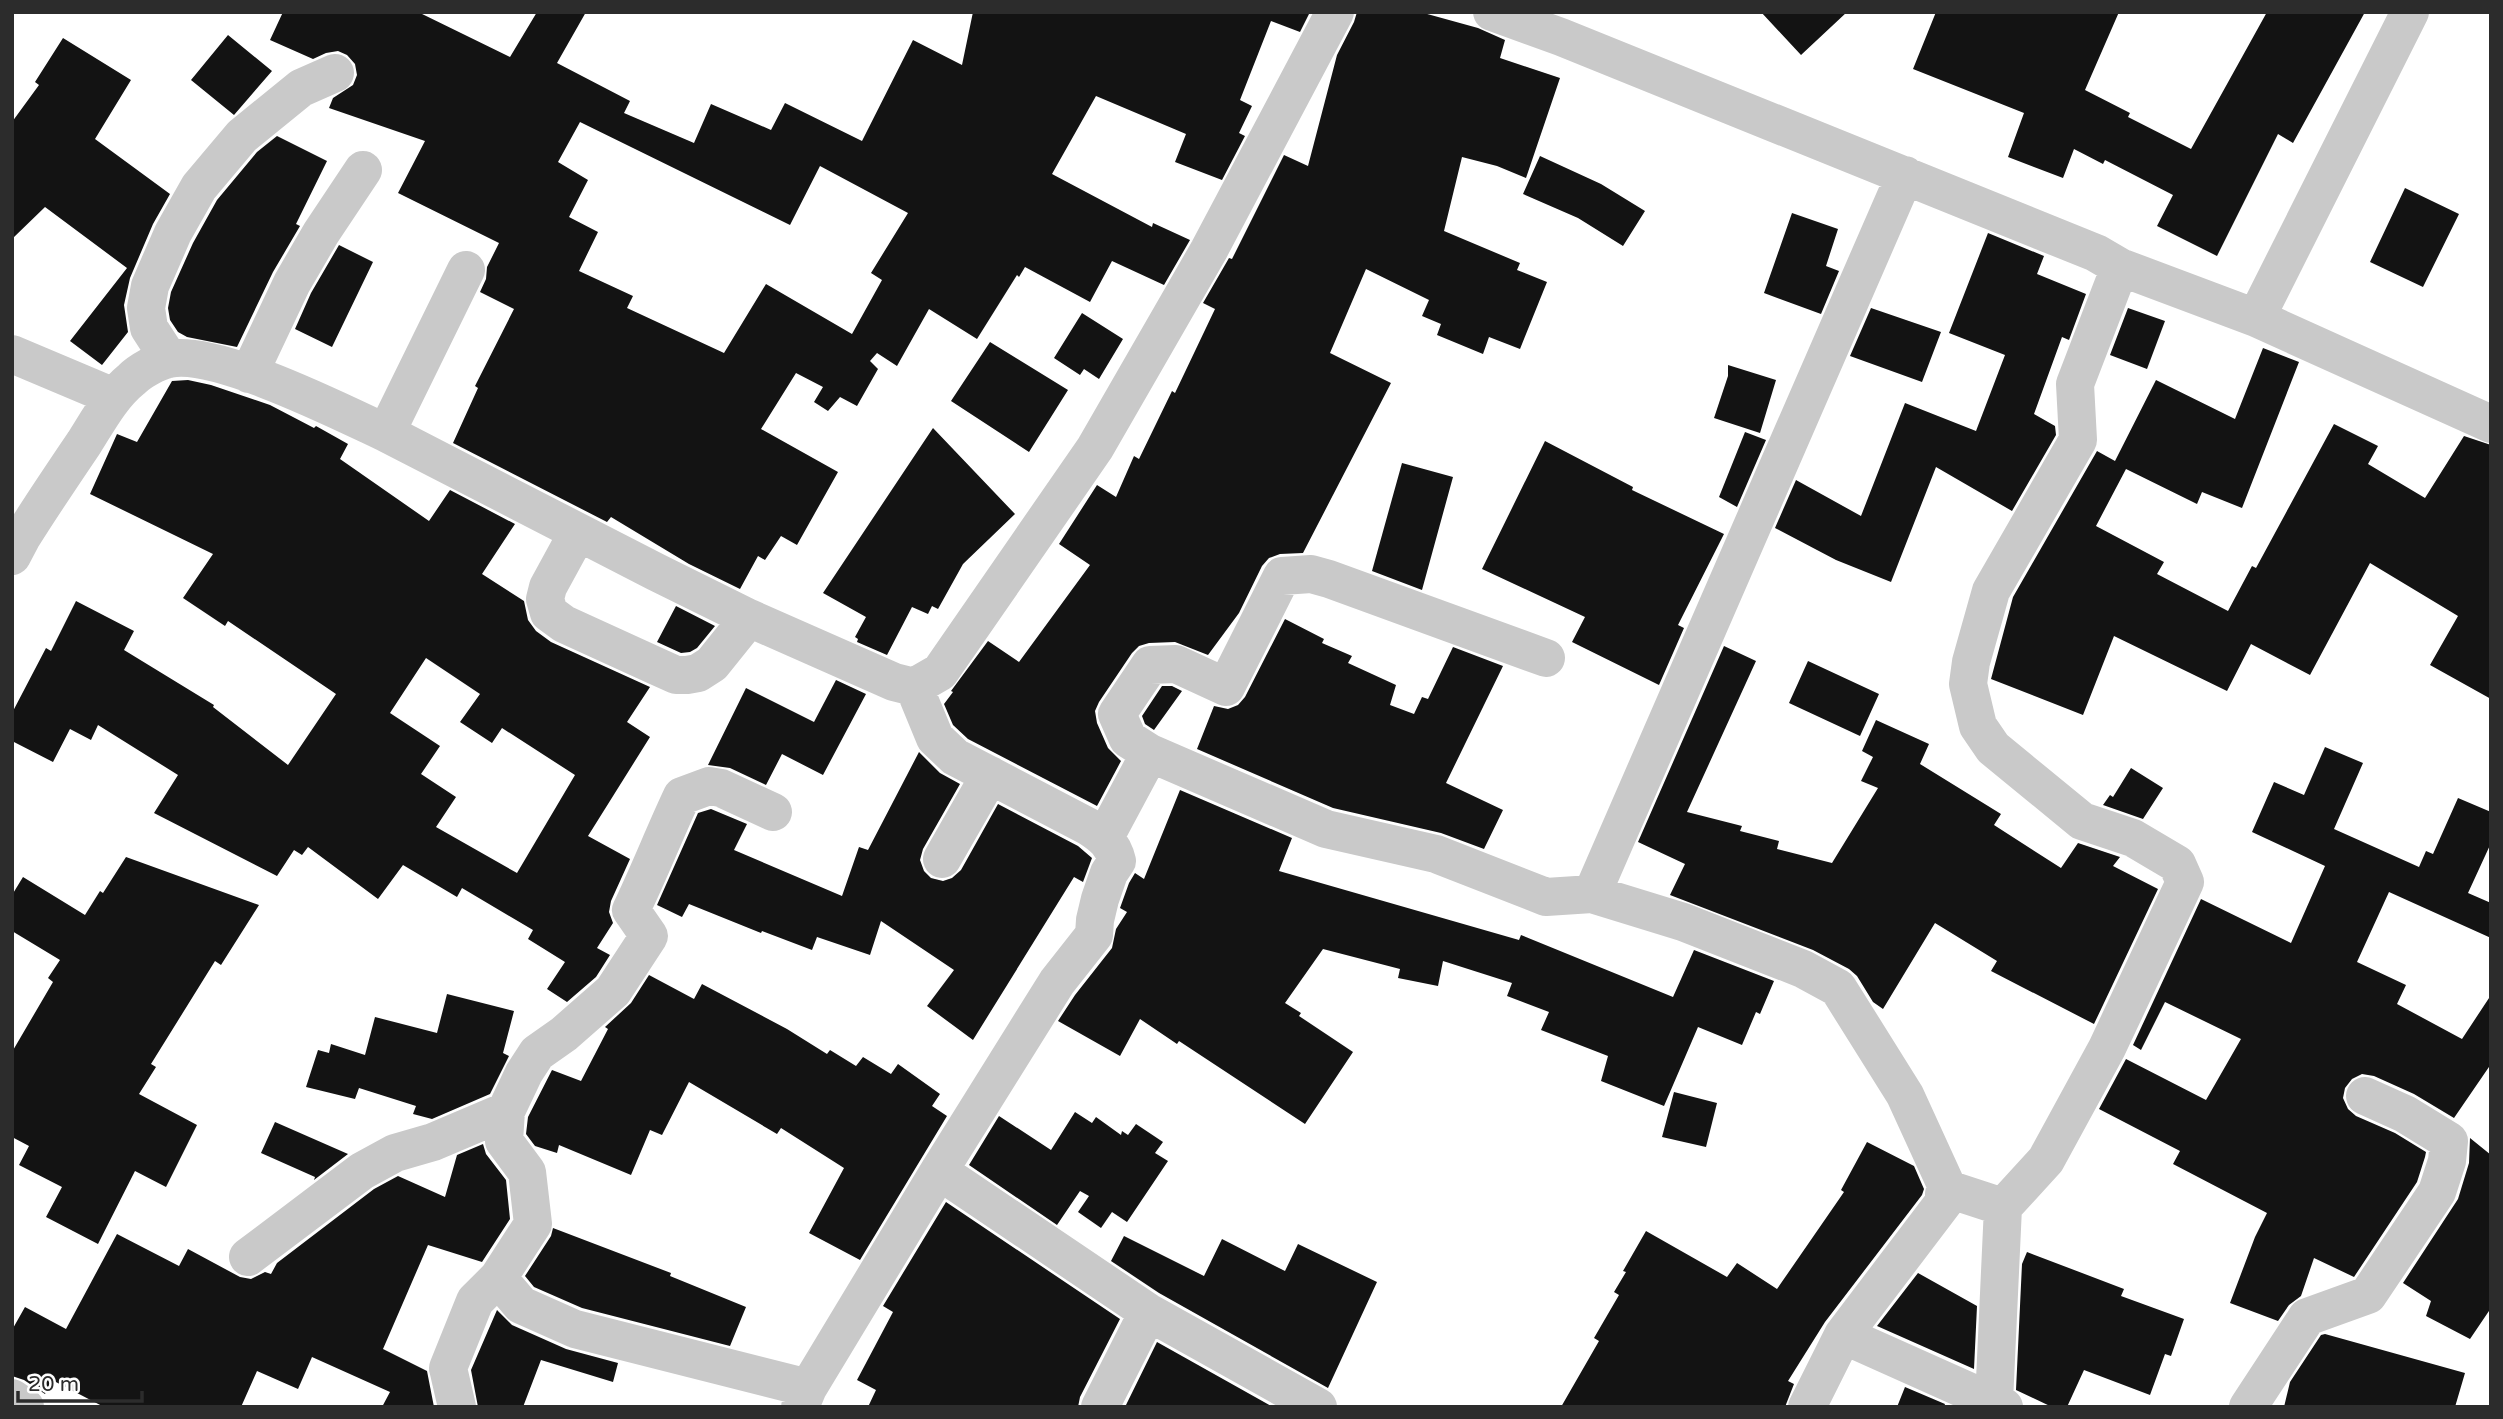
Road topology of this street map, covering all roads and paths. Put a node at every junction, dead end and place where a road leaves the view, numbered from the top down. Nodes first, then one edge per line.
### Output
1 (1335, 12) edge
2 (1492, 12) edge
3 (2410, 12) edge
4 (1567, 25) edge
5 (335, 73) dead end
6 (363, 170) dead end
7 (1905, 175) junction
8 (2120, 267) junction
9 (466, 270) dead end
10 (2256, 318) junction
11 (12, 354) edge
12 (169, 359) junction
13 (249, 374) junction
14 (114, 397) junction
15 (2491, 424) edge
16 (386, 433) junction
17 (578, 532) junction
18 (12, 556) edge
19 (748, 618) junction
20 (1546, 658) dead end
21 (914, 687) junction
22 (1150, 753) junction
23 (989, 775) junction
24 (773, 812) dead end
25 (1105, 837) junction
26 (942, 859) dead end
27 (1592, 894) junction
28 (2365, 1096) dead end
29 (506, 1111) junction
30 (939, 1171) junction
31 (1948, 1189) junction
32 (2003, 1207) junction
33 (248, 1257) dead end
34 (498, 1278) junction
35 (1148, 1312) junction
36 (1843, 1335) junction
37 (12, 1398) edge
38 (804, 1398) edge
39 (1999, 1405) edge
40 (25, 1407) edge
41 (42, 1407) edge
42 (51, 1407) edge
43 (457, 1407) edge
44 (1100, 1407) edge
45 (1318, 1407) edge
46 (1807, 1407) edge
47 (2248, 1407) edge

1 - 21 street
2 - 4 street
3 - 10 street
4 - 7 street
5 - 12 street
6 - 13 street
7 - 8 street
7 - 27 street
8 - 10 street
8 - 32 street
9 - 16 street
10 - 15 street
11 - 14 street
12 - 13 street
12 - 14 street
13 - 16 street
14 - 18 street
16 - 17 street
17 - 19 street
17 - 19 street
19 - 21 street
20 - 22 street
21 - 23 street
22 - 25 street
22 - 27 street
23 - 25 street
23 - 26 street
24 - 29 street
25 - 30 street
27 - 31 street
28 - 47 street
29 - 33 street
29 - 34 street
30 - 35 street
30 - 38 street
31 - 32 street
31 - 36 street
32 - 39 street
34 - 38 street
34 - 43 street
35 - 44 street
35 - 45 street
36 - 39 street
36 - 46 street
37 - 40 street
41 - 42 street

